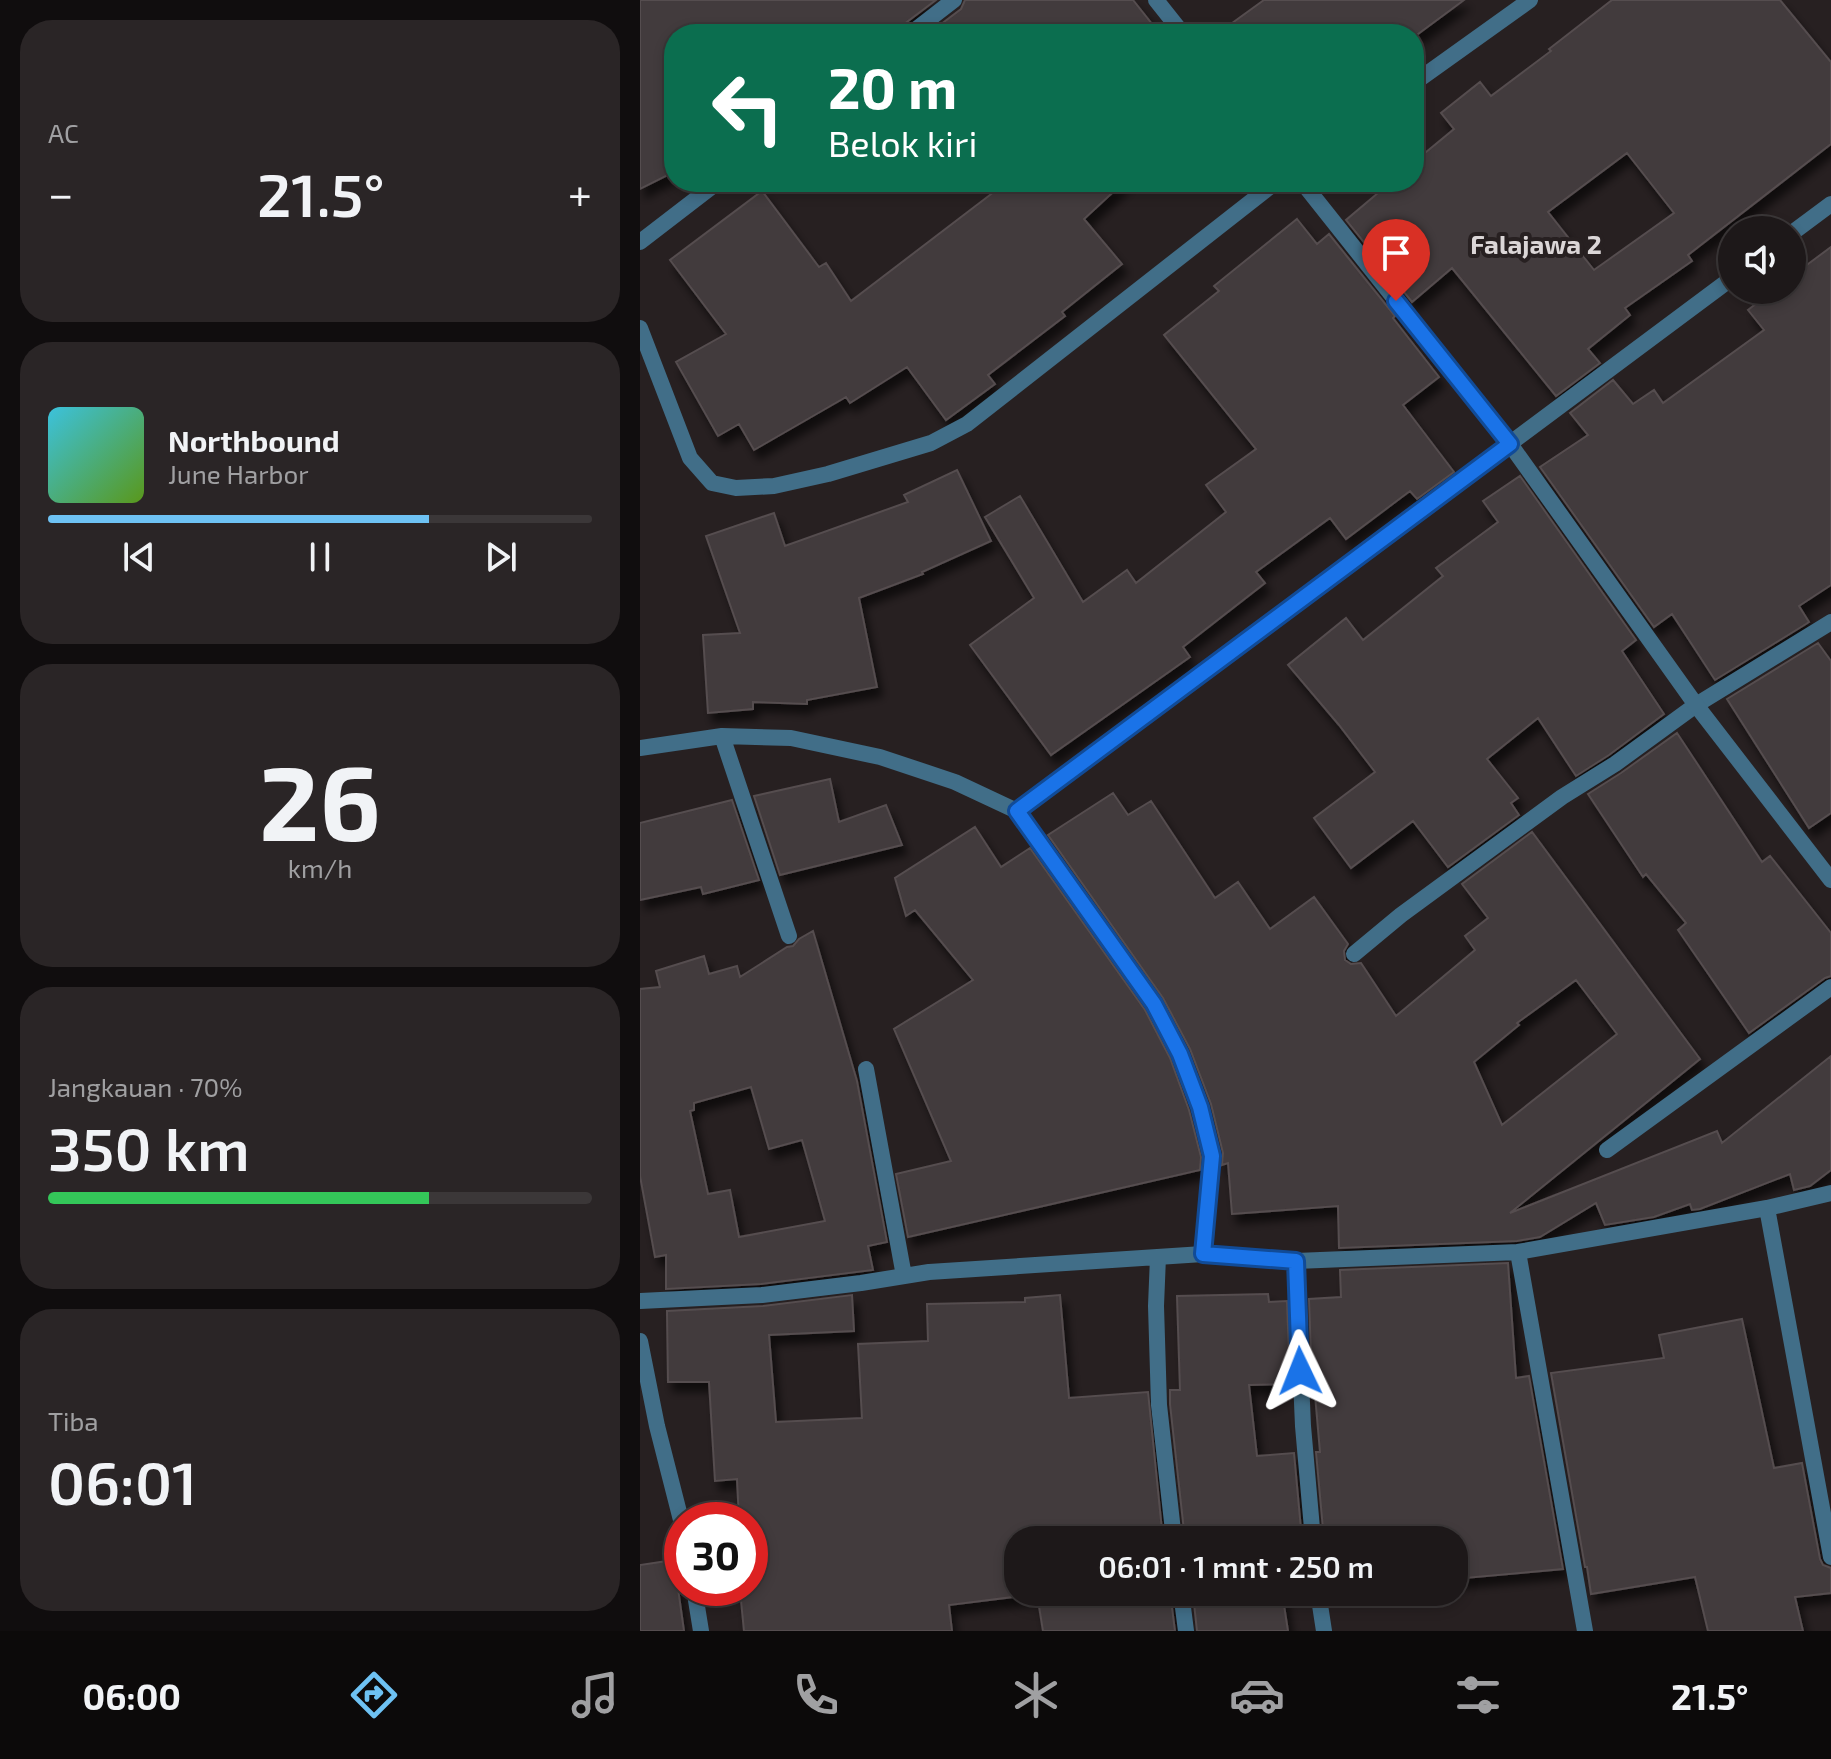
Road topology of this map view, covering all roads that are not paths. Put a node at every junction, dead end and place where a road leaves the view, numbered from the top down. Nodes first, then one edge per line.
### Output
1 (954, 0) edge
2 (1156, 0) edge
3 (1530, 0) edge
4 (923, 24) edge
5 (1175, 24) edge
6 (1424, 76) edge
7 (705, 192) edge
8 (1263, 192) edge
9 (1310, 192) edge
10 (1831, 204) edge
11 (1806, 223) edge
12 (640, 242) edge
13 (1718, 288) edge
14 (640, 328) edge
15 (1510, 444) junction
16 (1831, 622) edge
17 (1696, 705) junction
18 (722, 736) junction
19 (640, 748) edge
20 (1017, 811) junction
21 (1831, 880) edge
22 (789, 936) dead end
23 (1354, 954) dead end
24 (1831, 987) edge
25 (866, 1069) dead end
26 (1607, 1150) dead end
27 (1831, 1193) edge
28 (1767, 1208) junction
29 (1518, 1252) junction
30 (1203, 1254) junction
31 (1158, 1257) junction
32 (1296, 1261) junction
33 (904, 1276) junction
34 (640, 1301) edge
35 (640, 1341) edge
36 (676, 1502) edge
37 (1172, 1526) edge
38 (1312, 1526) edge
39 (1831, 1557) edge
40 (697, 1606) edge
41 (1183, 1606) edge
42 (1320, 1606) edge
43 (701, 1631) edge
44 (1186, 1631) edge
45 (1324, 1631) edge
46 (1585, 1631) edge

1 - 4 street
2 - 5 street
3 - 6 street
7 - 12 street
8 - 14 street
9 - 15 street
10 - 11 street
13 - 15 street
15 - 17 street
15 - 20 street
16 - 17 street
17 - 21 street
17 - 23 street
18 - 19 street
18 - 20 street
18 - 22 street
20 - 30 street
24 - 26 street
25 - 33 street
27 - 28 street
28 - 29 street
28 - 39 street
29 - 32 street
29 - 46 street
30 - 31 street
30 - 32 street
31 - 33 street
31 - 37 street
32 - 38 street
33 - 34 street
35 - 36 street
40 - 43 street
41 - 44 street
42 - 45 street

